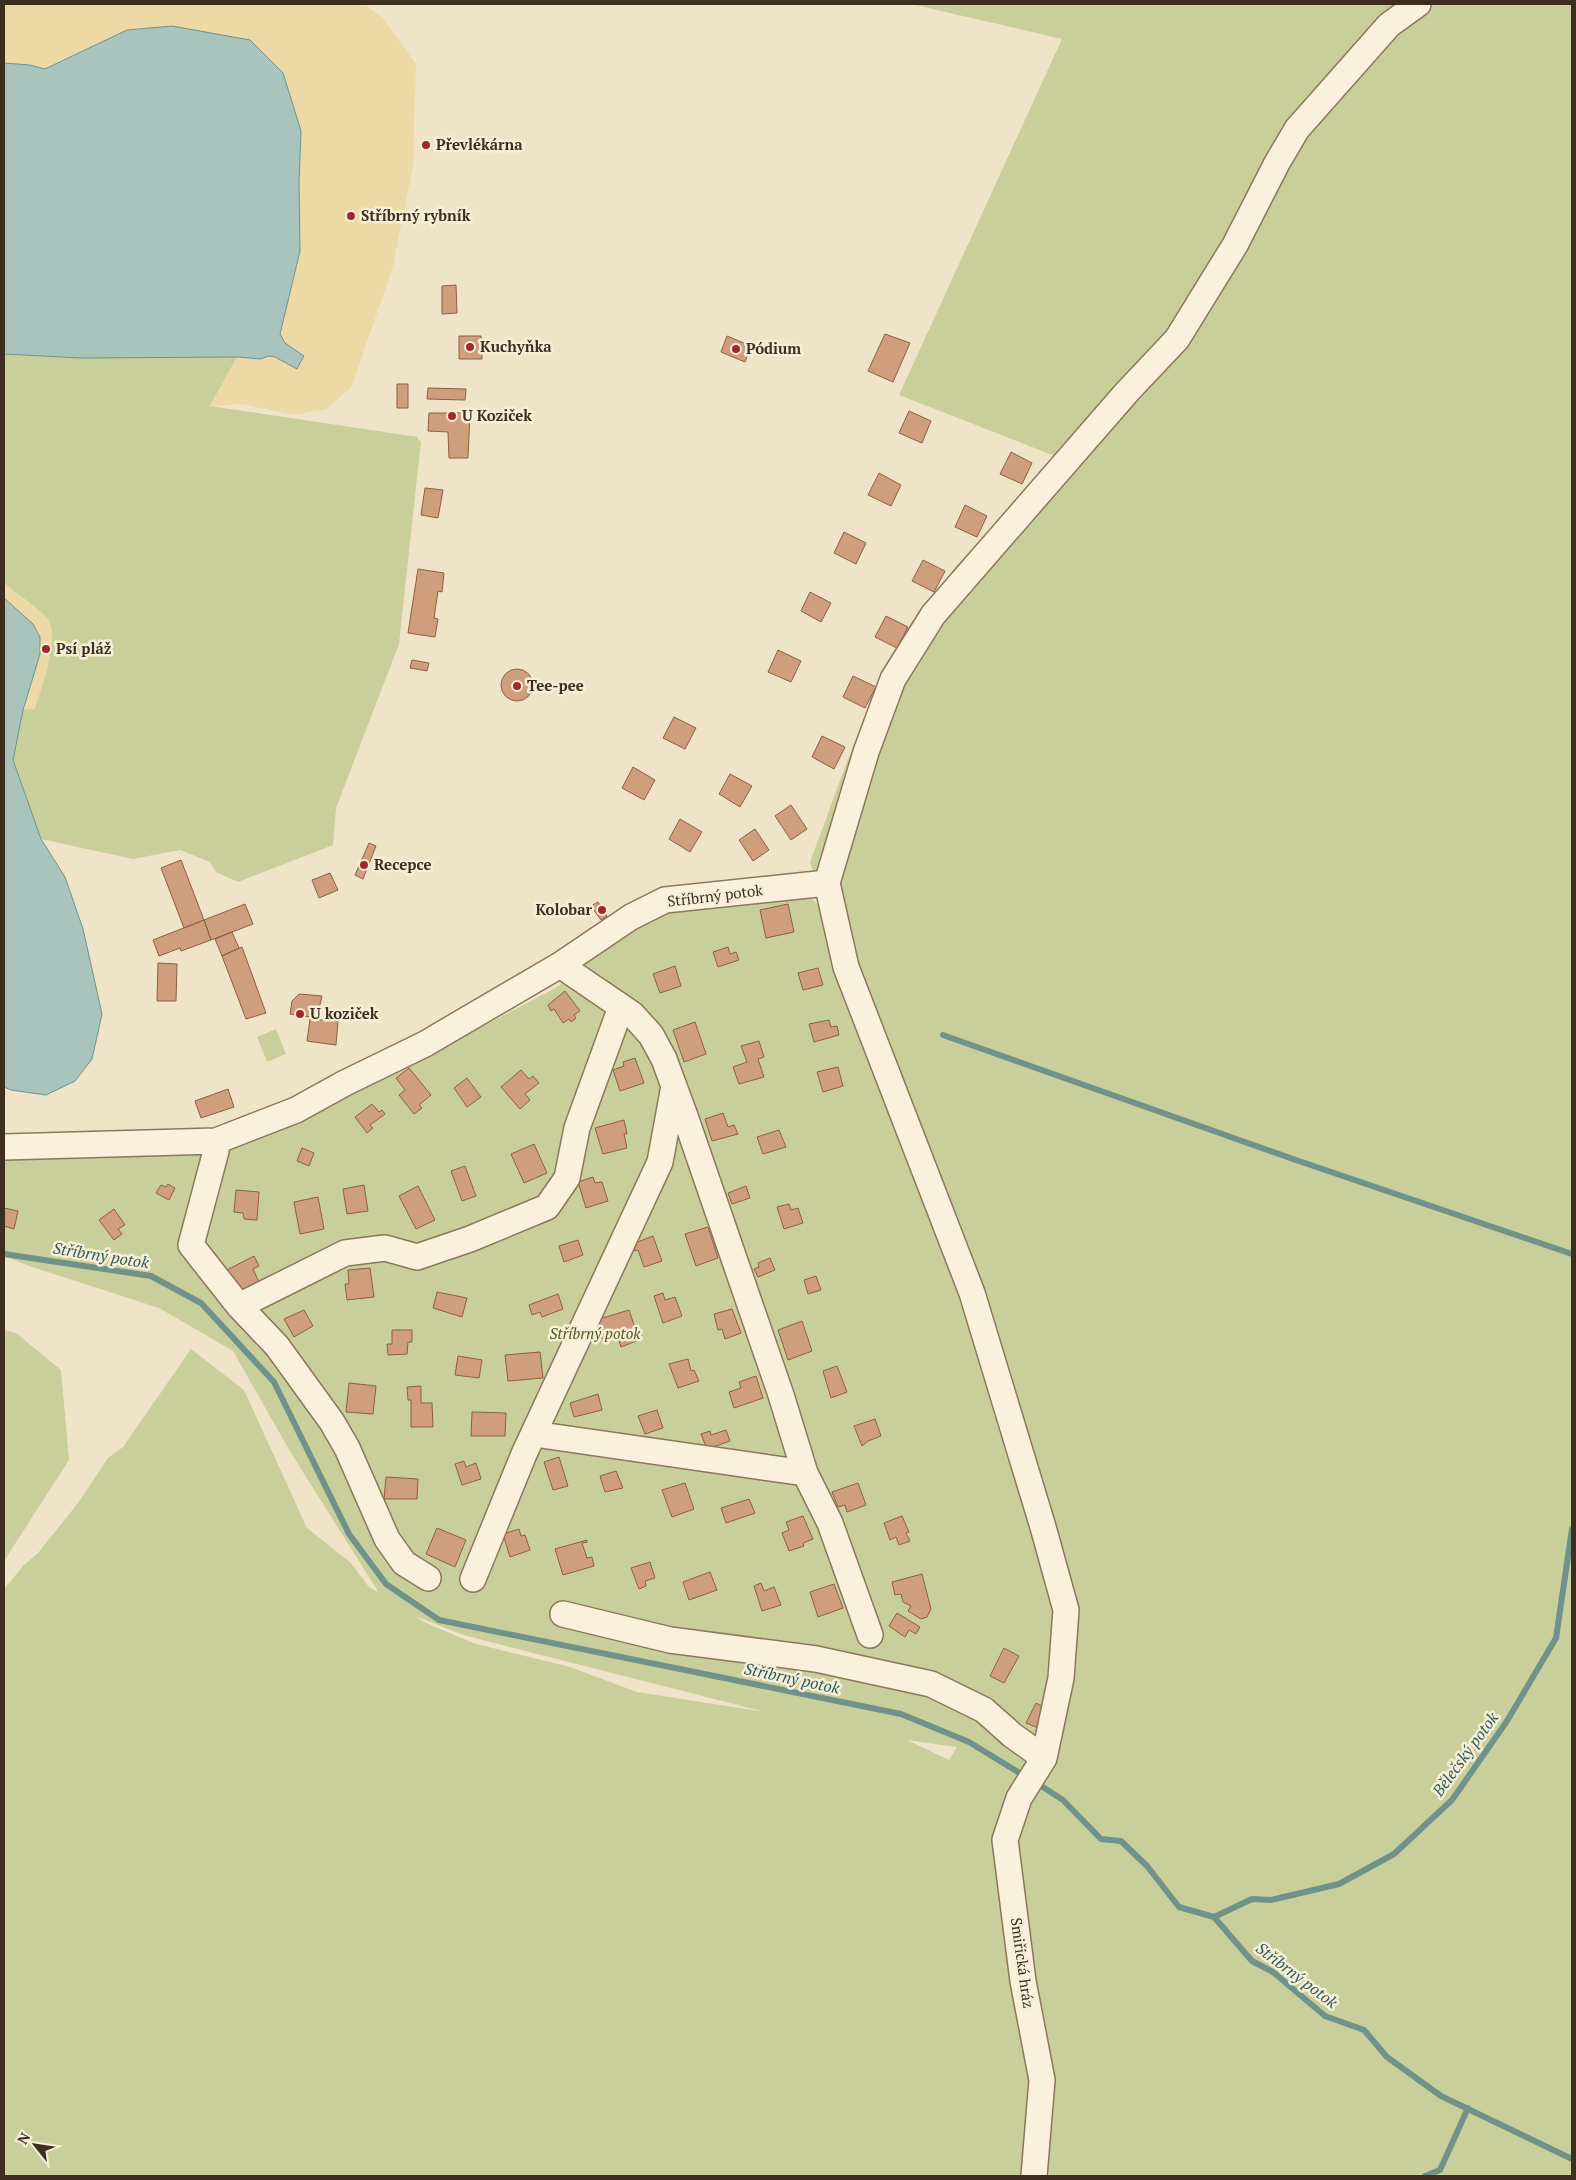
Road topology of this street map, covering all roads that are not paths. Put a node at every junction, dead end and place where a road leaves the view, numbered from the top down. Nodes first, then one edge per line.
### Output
1 (1418, 4) edge
2 (827, 883) junction
3 (560, 964) junction
4 (621, 1007) junction
5 (674, 1086) junction
6 (216, 1141) junction
7 (4, 1147) edge
8 (239, 1306) junction
9 (529, 1444) junction
10 (805, 1473) junction
11 (428, 1578) dead end
12 (473, 1579) dead end
13 (564, 1614) dead end
14 (870, 1635) dead end
15 (1044, 1758) junction
16 (1034, 2176) edge

1 - 2 lane
2 - 3 lane, Stříbrný potok
2 - 15 lane
3 - 4 lane
3 - 6 lane, Stříbrný potok
4 - 5 lane
4 - 8 lane
5 - 9 lane
5 - 10 lane
6 - 7 lane, Stříbrný potok
6 - 8 lane
8 - 11 lane
9 - 10 lane
9 - 12 lane
10 - 14 lane
13 - 15 lane
15 - 16 lane, Smiřická hráz

